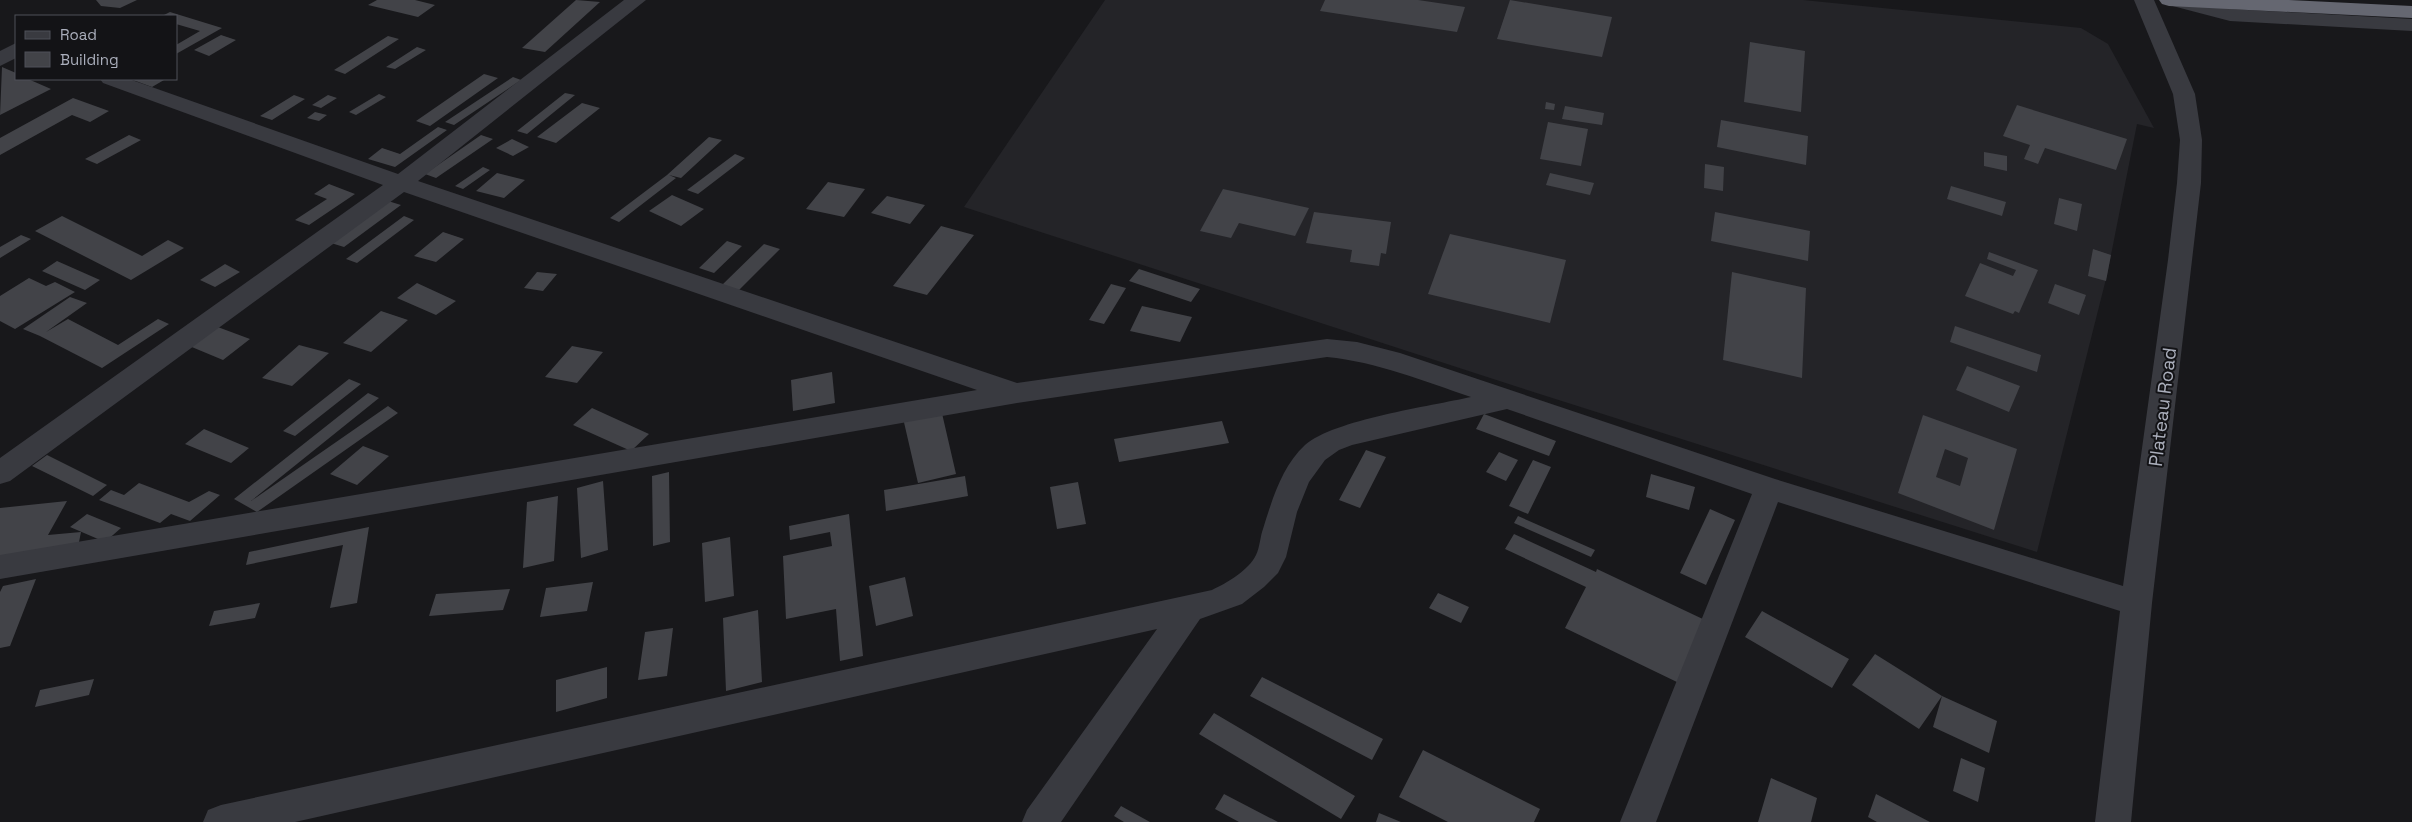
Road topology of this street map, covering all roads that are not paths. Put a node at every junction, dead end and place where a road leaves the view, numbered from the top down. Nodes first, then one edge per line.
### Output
1 (636, 0) edge
2 (2144, 0) edge
3 (2171, 0) edge
4 (2254, 2) edge
5 (2412, 12) edge
6 (2412, 25) edge
7 (0, 39) edge
8 (15, 45) edge
9 (15, 50) edge
10 (0, 60) edge
11 (113, 80) edge
12 (401, 182) junction
13 (1017, 393) junction
14 (1509, 399) junction
15 (0, 472) edge
16 (1769, 488) junction
17 (0, 567) edge
18 (2136, 602) junction
19 (1189, 609) junction
20 (221, 822) edge
21 (1040, 822) edge
22 (1638, 822) edge
23 (2113, 822) edge

1 - 12 street
2 - 18 street, Plateau Road
3 - 4 highway
3 - 6 street
4 - 5 highway
7 - 8 street
9 - 10 street
11 - 12 street
12 - 13 street
12 - 15 street
13 - 14 street
13 - 17 street
14 - 16 street
14 - 19 street
16 - 18 street
16 - 22 street
18 - 23 street, Plateau Road
19 - 20 street
19 - 21 street

